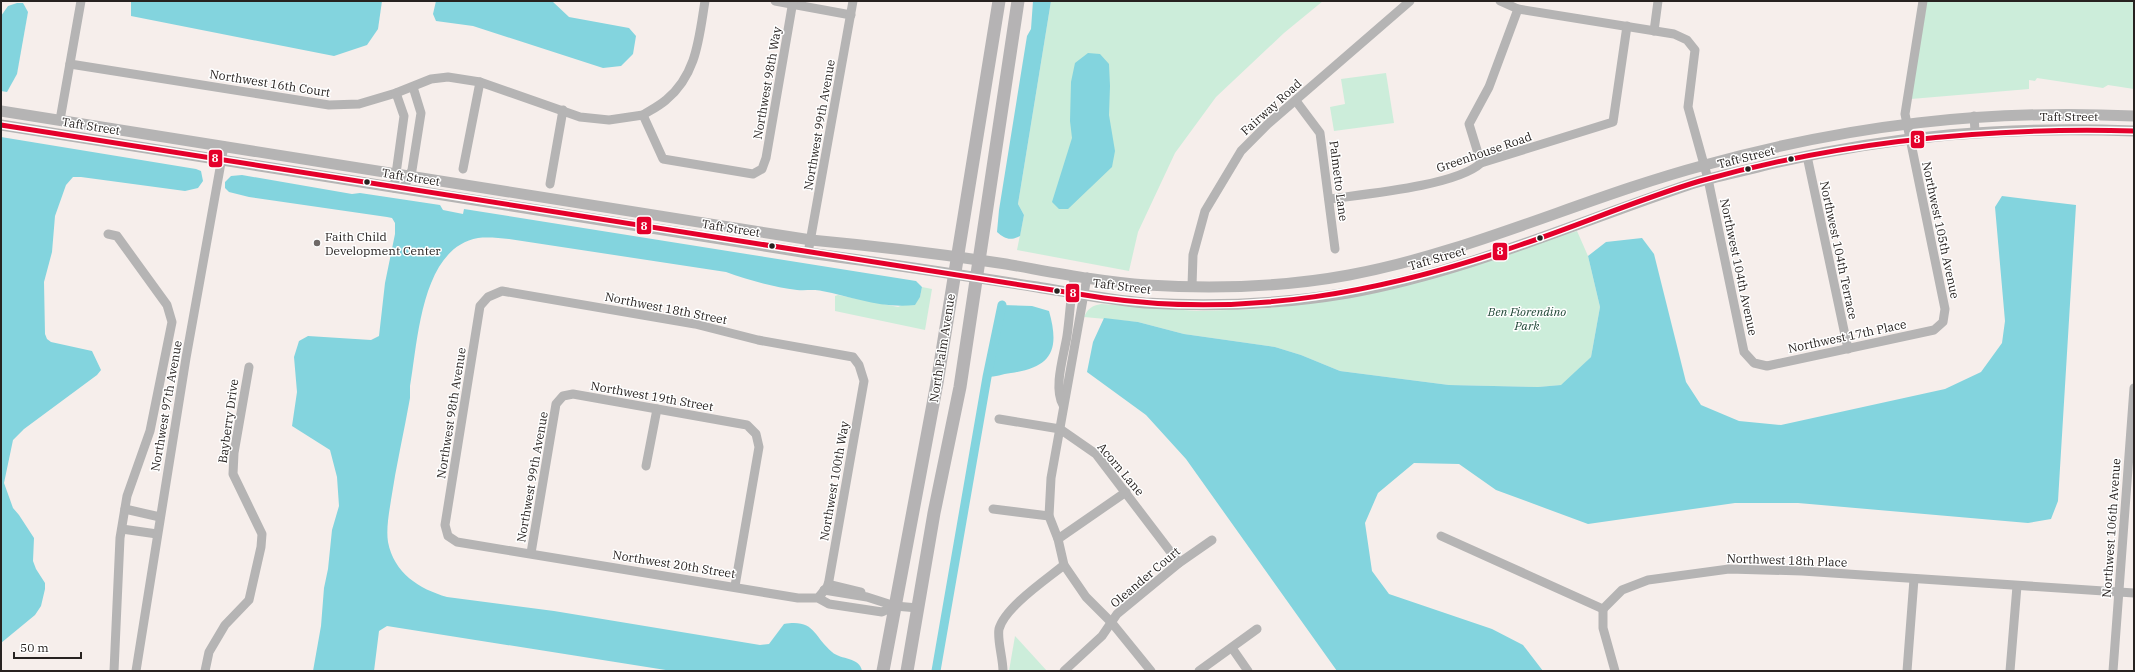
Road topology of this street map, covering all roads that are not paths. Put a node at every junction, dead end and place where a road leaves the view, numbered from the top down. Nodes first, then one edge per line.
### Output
1 (81, 1) edge
2 (705, 1) edge
3 (775, 1) edge
4 (853, 1) edge
5 (999, 1) edge
6 (1018, 1) edge
7 (1410, 1) edge
8 (1500, 1) edge
9 (1658, 1) edge
10 (1923, 1) edge
11 (793, 2) edge
12 (1518, 9) junction
13 (851, 15) junction
14 (1627, 26) junction
15 (1654, 31) junction
16 (70, 64) junction
17 (480, 82) junction
18 (413, 87) junction
19 (396, 93) junction
20 (1296, 101) junction
21 (563, 110) junction
22 (1, 111) edge
23 (643, 116) junction
24 (1974, 116) junction
25 (2134, 116) edge
26 (60, 120) junction
27 (1906, 123) junction
28 (1, 125) edge
29 (1975, 131) junction
30 (2134, 131) edge
31 (1910, 138) junction
32 (224, 146) junction
33 (1807, 156) junction
34 (221, 160) junction
35 (1481, 163) junction
36 (464, 169) dead end
37 (1706, 172) junction
38 (396, 174) junction
39 (409, 176) junction
40 (550, 184) dead end
41 (398, 189) junction
42 (1329, 199) junction
43 (108, 234) dead end
44 (811, 240) junction
45 (1335, 249) dead end
46 (808, 253) junction
47 (958, 257) junction
48 (980, 260) junction
49 (955, 274) junction
50 (1075, 276) junction
51 (976, 278) junction
52 (1087, 278) junction
53 (1192, 286) junction
54 (1071, 292) junction
55 (1085, 295) junction
56 (488, 296) joint
57 (1943, 322) joint
58 (1848, 349) junction
59 (1754, 363) joint
60 (860, 365) joint
61 (248, 367) dead end
62 (2134, 388) edge
63 (556, 404) joint
64 (1064, 406) junction
65 (657, 409) junction
66 (1000, 419) dead end
67 (1060, 429) junction
68 (646, 466) dead end
69 (1126, 492) junction
70 (993, 509) dead end
71 (125, 510) junction
72 (1049, 516) junction
73 (160, 517) junction
74 (122, 529) junction
75 (157, 534) junction
76 (448, 536) joint
77 (1441, 536) dead end
78 (1058, 539) junction
79 (1212, 540) dead end
80 (531, 553) junction
81 (1179, 563) junction
82 (1064, 565) junction
83 (1914, 579) junction
84 (735, 586) junction
85 (2017, 586) junction
86 (826, 587) junction
87 (2119, 592) junction
88 (2134, 593) edge
89 (818, 598) junction
90 (895, 606) junction
91 (918, 608) junction
92 (1603, 609) junction
93 (1112, 623) junction
94 (1257, 629) dead end
95 (1232, 648) junction
96 (114, 671) edge
97 (136, 671) edge
98 (205, 671) edge
99 (883, 671) edge
100 (907, 671) edge
101 (1003, 671) edge
102 (1064, 671) edge
103 (1151, 671) edge
104 (1199, 671) edge
105 (1248, 671) edge
106 (1616, 671) edge
107 (1907, 671) edge
108 (2010, 671) edge
109 (2113, 671) edge

1 - 16 street
2 - 23 street
3 - 11 street
4 - 13 street, Northwest 99th Avenue
5 - 47 main road, North Palm Avenue
6 - 48 main road, North Palm Avenue
7 - 20 street, Fairway Road
8 - 12 street
9 - 15 street
10 - 27 street, Northwest 105th Avenue
11 - 13 street
11 - 23 street, Northwest 98th Way
12 - 14 street
12 - 35 street
13 - 44 street, Northwest 99th Avenue
14 - 15 street
14 - 35 street, Greenhouse Road
15 - 37 street, Northwest 104th Avenue
16 - 19 street, Northwest 16th Court
16 - 26 street
17 - 18 street, Northwest 16th Court
17 - 21 street, Northwest 16th Court
17 - 36 street
18 - 19 street, Northwest 16th Court
18 - 39 street
19 - 38 street
20 - 42 street, Palmetto Lane
20 - 53 street, Fairway Road
21 - 23 street, Northwest 16th Court
21 - 40 street
22 - 26 street, Taft Street
24 - 25 street, Taft Street
24 - 27 street, Taft Street
24 - 29 street
26 - 32 street, Taft Street
27 - 31 street, Northwest 105th Avenue
27 - 37 street, Taft Street
28 - 34 street, Taft Street
29 - 30 street, Taft Street
29 - 31 street, Taft Street
31 - 33 street, Taft Street
31 - 57 street, Northwest 105th Avenue
32 - 34 street, Northwest 97th Avenue
32 - 38 street, Taft Street
33 - 37 street, Taft Street
33 - 58 street, Northwest 104th Terrace
34 - 41 street, Taft Street
34 - 73 street, Northwest 97th Avenue
35 - 42 street, Greenhouse Road
37 - 53 street, Taft Street
37 - 55 street, Taft Street
37 - 59 street, Northwest 104th Avenue
38 - 39 street, Taft Street
38 - 41 street
39 - 41 street
39 - 44 street, Taft Street
41 - 46 street, Taft Street
42 - 45 street, Palmetto Lane
43 - 71 street
44 - 46 street, Northwest 99th Avenue
44 - 47 street, Taft Street
46 - 49 street, Taft Street
47 - 48 street, Taft Street
47 - 49 main road, North Palm Avenue
48 - 50 street, Taft Street
48 - 51 main road, North Palm Avenue
49 - 51 street, Taft Street
49 - 90 main road, North Palm Avenue
50 - 52 street, Taft Street
50 - 54 street
51 - 54 street, Taft Street
51 - 91 main road, North Palm Avenue
52 - 53 street, Taft Street
52 - 55 street
54 - 55 street, Taft Street
54 - 64 street
55 - 64 street
56 - 60 street, Northwest 18th Street
56 - 76 street, Northwest 98th Avenue
57 - 58 street, Northwest 17th Place
58 - 59 street, Northwest 17th Place
60 - 86 street, Northwest 100th Way
61 - 98 street, Bayberry Drive
62 - 87 street, Northwest 106th Avenue
63 - 65 street, Northwest 19th Street
63 - 80 street, Northwest 99th Avenue
64 - 67 street
65 - 68 street
65 - 84 street, Northwest 19th Street
66 - 67 street, Acorn Lane
67 - 69 street, Acorn Lane
67 - 72 street
69 - 78 street
69 - 81 street, Acorn Lane
70 - 72 street
71 - 73 street
71 - 74 street
72 - 78 street
73 - 75 street, Northwest 97th Avenue
74 - 75 street
74 - 96 street
75 - 97 street, Northwest 97th Avenue
76 - 80 street, Northwest 20th Street
77 - 92 street
78 - 82 street
79 - 81 street, Oleander Court
80 - 84 street, Northwest 20th Street
81 - 93 street, Oleander Court
82 - 93 street
82 - 101 street
83 - 85 street, Northwest 18th Place
83 - 92 street, Northwest 18th Place
83 - 107 street
84 - 89 street, Northwest 20th Street
85 - 87 street, Northwest 18th Place
85 - 108 street
86 - 89 street, Northwest 100th Way
86 - 90 street, Northwest 20th Street
87 - 88 street, Northwest 18th Place
87 - 109 street, Northwest 106th Avenue
89 - 90 street, Northwest 20th Street
90 - 91 street, Northwest 20th Street
90 - 99 main road, North Palm Avenue
91 - 100 main road, North Palm Avenue
92 - 106 street
93 - 102 street, Oleander Court
93 - 103 street
94 - 95 street
95 - 104 street
95 - 105 street

